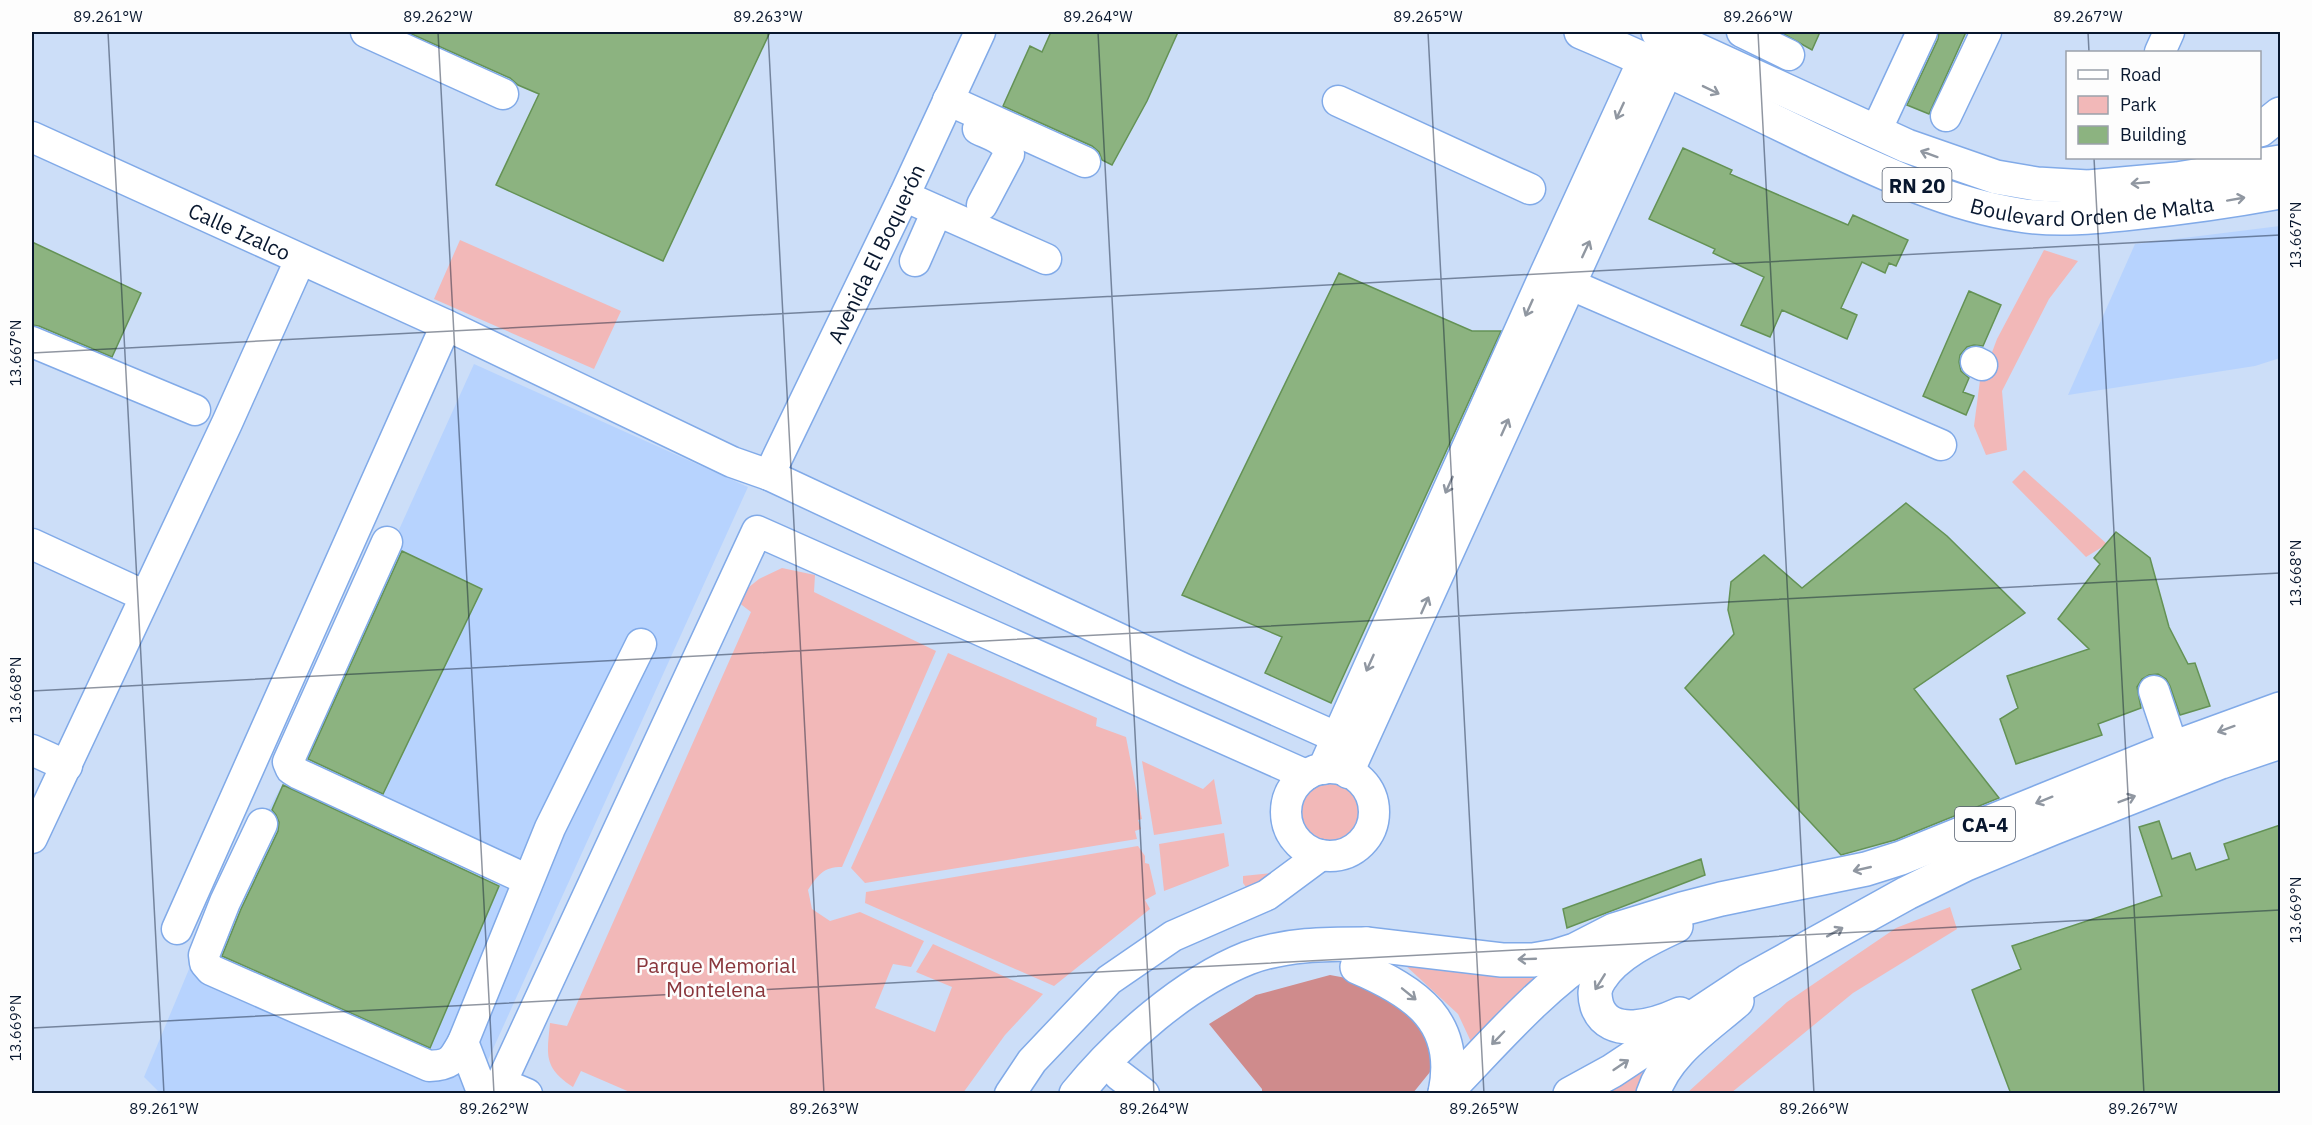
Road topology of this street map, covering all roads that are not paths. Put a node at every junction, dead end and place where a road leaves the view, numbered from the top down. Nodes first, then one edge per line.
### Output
1 (366, 32) edge
2 (980, 32) edge
3 (1581, 32) edge
4 (1742, 32) edge
5 (1922, 32) edge
6 (1986, 32) edge
7 (2169, 32) edge
8 (1725, 45) edge
9 (1665, 46) edge
10 (2160, 51) edge
11 (1789, 55) dead end
12 (503, 94) dead end
13 (1338, 101) dead end
14 (946, 106) junction
15 (2280, 114) edge
16 (1946, 116) dead end
17 (2261, 128) edge
18 (1876, 131) junction
19 (32, 137) edge
20 (2212, 159) edge
21 (1085, 162) dead end
22 (2280, 162) edge
23 (2177, 179) junction
24 (1530, 189) dead end
25 (2280, 192) edge
26 (904, 196) junction
27 (982, 205) dead end
28 (937, 211) junction
29 (1046, 258) dead end
30 (300, 260) junction
31 (915, 261) dead end
32 (1557, 278) junction
33 (446, 325) junction
34 (32, 342) edge
35 (195, 410) dead end
36 (1941, 446) dead end
37 (769, 475) junction
38 (387, 542) dead end
39 (32, 544) edge
40 (145, 596) junction
41 (641, 644) dead end
42 (2154, 691) dead end
43 (2280, 709) edge
44 (1336, 737) junction
45 (2280, 742) edge
46 (2173, 748) junction
47 (32, 750) edge
48 (67, 766) junction
49 (1326, 772) junction
50 (262, 824) dead end
51 (32, 838) edge
52 (1321, 855) junction
53 (528, 880) junction
54 (1758, 892) junction
55 (1682, 909) junction
56 (177, 929) dead end
57 (1321, 954) junction
58 (1361, 956) junction
59 (1785, 961) junction
60 (1748, 981) junction
61 (463, 1042) junction
62 (1122, 1087) edge
63 (1444, 1093) edge
64 (483, 1094) edge
65 (527, 1094) edge
66 (1010, 1094) edge
67 (1076, 1094) edge
68 (1570, 1094) edge
69 (1653, 1094) edge

1 - 12 street
2 - 14 street, Avenida El Boquerón
3 - 9 main road, Boulevard Orden de Malta / RN 20
4 - 11 street
5 - 18 street
6 - 16 street
7 - 10 street
8 - 9 main road, Boulevard Orden de Malta / RN 20
8 - 18 main road, Boulevard Orden de Malta / RN 20
9 -> 25 main road, Boulevard Orden de Malta / RN 20
9 - 32 street
13 - 24 street
14 - 21 street
14 - 26 street, Avenida El Boquerón
14 - 27 street
15 - 17 main road
23 -> 18 main road, Boulevard Orden de Malta / RN 20
19 - 30 street, Calle Izalco
20 - 23 main road
22 - 23 main road, Boulevard Orden de Malta / RN 20
26 - 28 street
26 - 37 street, Avenida El Boquerón
28 - 29 street
28 - 31 street
30 - 33 street, Calle Izalco
30 - 40 street
32 - 36 street
32 -> 44 street
49 -> 32 street
33 - 37 street, Calle Izalco
33 - 56 street
34 - 35 street
37 - 44 street, Calle Izalco
38 - 53 street
39 - 40 street
40 - 48 street
41 - 53 street
42 - 46 street
43 -> 46 main road, CA-4
44 - 49 street
59 -> 45 main road, CA-4
46 -> 54 main road, CA-4
47 - 48 street
48 - 51 street
49 - 52 street
49 - 52 street
49 - 65 street
50 - 61 street
52 - 66 street
53 - 61 street
54 - 55 main road, CA-4
54 -> 60 main road
55 -> 58 main road
55 -> 63 main road, CA-4
57 - 58 main road
57 - 62 main road
57 - 67 main road
58 -> 63 main road
59 - 60 main road, CA-4
59 - 69 main road
68 -> 60 main road, CA-4
61 - 64 street

